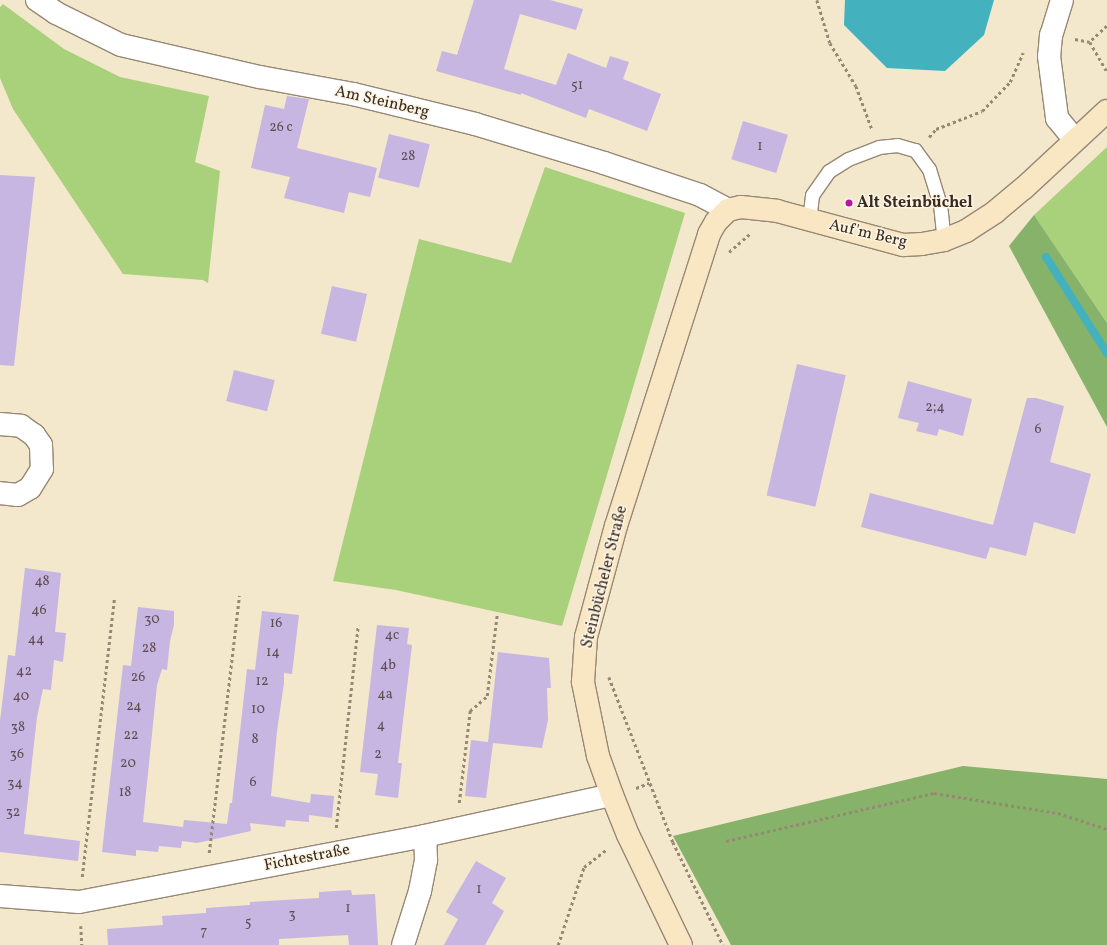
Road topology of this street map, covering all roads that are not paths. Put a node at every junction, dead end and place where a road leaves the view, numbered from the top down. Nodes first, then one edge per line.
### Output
1 (37, 0) edge
2 (1062, 0) edge
3 (1107, 111) edge
4 (1075, 140) junction
5 (728, 210) junction
6 (808, 220) junction
7 (944, 240) junction
8 (0, 424) edge
9 (0, 493) edge
10 (612, 795) junction
11 (425, 836) junction
12 (0, 896) edge
13 (403, 945) edge
14 (681, 945) edge

1 - 5 street, Am Steinberg
2 - 4 street
3 - 4 street, Auf'm Berg
4 - 7 street, Auf'm Berg
5 - 6 street, Auf'm Berg
5 - 10 street, Steinbücheler Straße
6 - 7 street, Auf'm Berg
6 - 7 lane
8 - 9 street
10 - 11 street, Fichtestraße
10 - 14 street, Steinbücheler Straße
11 - 12 street, Fichtestraße
11 - 13 street

